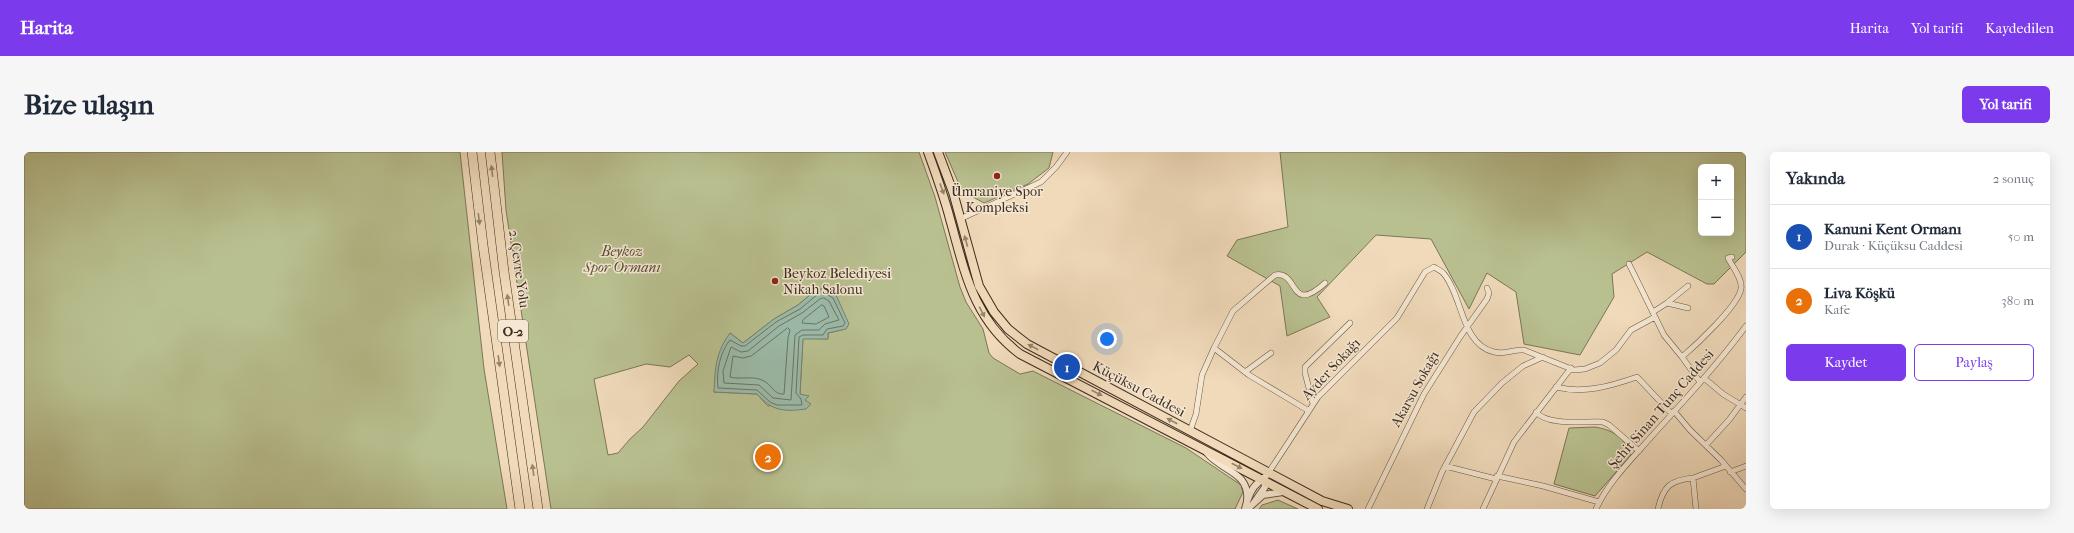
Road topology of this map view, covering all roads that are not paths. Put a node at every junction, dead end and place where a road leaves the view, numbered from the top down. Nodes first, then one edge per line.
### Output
1 (472, 152) edge
2 (490, 152) edge
3 (928, 152) edge
4 (938, 152) edge
5 (1067, 152) edge
6 (960, 219) junction
7 (951, 222) junction
8 (1732, 257) dead end
9 (1629, 264) dead end
10 (975, 272) junction
11 (966, 274) junction
12 (1325, 283) dead end
13 (1688, 286) dead end
14 (1487, 288) dead end
15 (1667, 303) junction
16 (1688, 308) dead end
17 (1654, 315) junction
18 (1350, 323) dead end
19 (1468, 326) junction
20 (1746, 326) edge
21 (1214, 348) junction
22 (1271, 352) dead end
23 (1543, 357) junction
24 (1682, 357) junction
25 (1570, 368) junction
26 (1245, 372) junction
27 (1702, 380) junction
28 (1556, 387) junction
29 (1746, 396) edge
30 (1313, 404) junction
31 (1740, 404) junction
32 (1746, 408) edge
33 (1309, 411) junction
34 (1536, 412) junction
35 (1156, 413) junction
36 (1673, 413) junction
37 (1151, 421) junction
38 (1190, 431) junction
39 (1706, 445) junction
40 (1203, 449) junction
41 (1640, 451) junction
42 (1445, 466) junction
43 (1726, 466) junction
44 (1746, 466) edge
45 (1269, 472) junction
46 (1730, 472) junction
47 (1496, 477) junction
48 (1693, 478) junction
49 (1264, 480) junction
50 (1746, 489) edge
51 (1285, 492) junction
52 (1312, 495) junction
53 (1247, 501) junction
54 (1599, 502) junction
55 (1253, 504) junction
56 (520, 509) edge
57 (538, 509) edge
58 (1246, 509) edge
59 (1318, 509) edge
60 (1348, 509) edge
61 (1368, 509) edge
62 (1427, 509) edge
63 (1483, 509) edge
64 (1598, 509) edge
65 (1658, 509) edge
66 (1696, 509) edge

1 -> 56 highway, O-2
57 -> 2 highway, 2. Çevre Yolu / O-2
3 -> 7 main road, Küçüksu Caddesi
4 - 6 main road, Küçüksu Caddesi
5 - 6 street
6 - 7 main road
10 -> 6 main road, Küçüksu Caddesi
7 - 11 main road, Küçüksu Caddesi
8 - 24 street
9 - 17 street
10 - 11 main road
35 -> 10 main road, Küçüksu Caddesi
11 -> 37 main road, Küçüksu Caddesi
12 - 21 street
13 - 15 street
14 - 19 street, Akarsu Sokağı
15 - 16 street
15 - 17 street
17 - 24 street
17 - 25 street
18 - 30 street
19 - 23 street
19 - 30 street, Ayder Sokağı
19 - 61 street, Akarsu Sokağı
20 - 27 street, Şehit Sinan Tunç Caddesi
21 - 26 street
21 - 38 street
22 - 26 street
23 - 25 street
23 - 42 street
24 - 27 street
25 - 28 street
26 - 33 street
27 - 31 street
27 - 36 street, Şehit Sinan Tunç Caddesi
28 - 34 street
28 - 36 street
29 - 31 street
30 - 33 street, Ayder Sokağı
31 - 32 street
31 - 39 street
33 - 45 street, Ayder Sokağı
34 - 41 street
34 - 47 street
35 - 37 main road
38 -> 35 main road, Küçüksu Caddesi
36 - 39 street
36 - 41 street, Şehit Sinan Tunç Caddesi
37 - 40 main road, Küçüksu Caddesi
38 - 45 main road, Küçüksu Caddesi
39 - 43 street
40 -> 49 main road, Küçüksu Caddesi
40 - 53 street
41 - 54 street, Şehit Sinan Tunç Caddesi
42 - 47 street
42 - 62 street
43 - 46 street
43 - 48 street
44 - 46 street
45 - 49 street
45 - 52 main road, Küçüksu Caddesi
46 - 50 street
47 - 54 street
47 - 63 street
48 - 65 street
48 - 66 street
49 - 51 main road, Küçüksu Caddesi
49 - 52 main road
49 - 53 street
49 - 55 street
51 - 55 street
51 - 59 main road, Küçüksu Caddesi
52 - 60 main road, Küçüksu Caddesi
53 - 58 street
54 - 64 street, Şehit Sinan Tunç Caddesi
55 - 58 street

